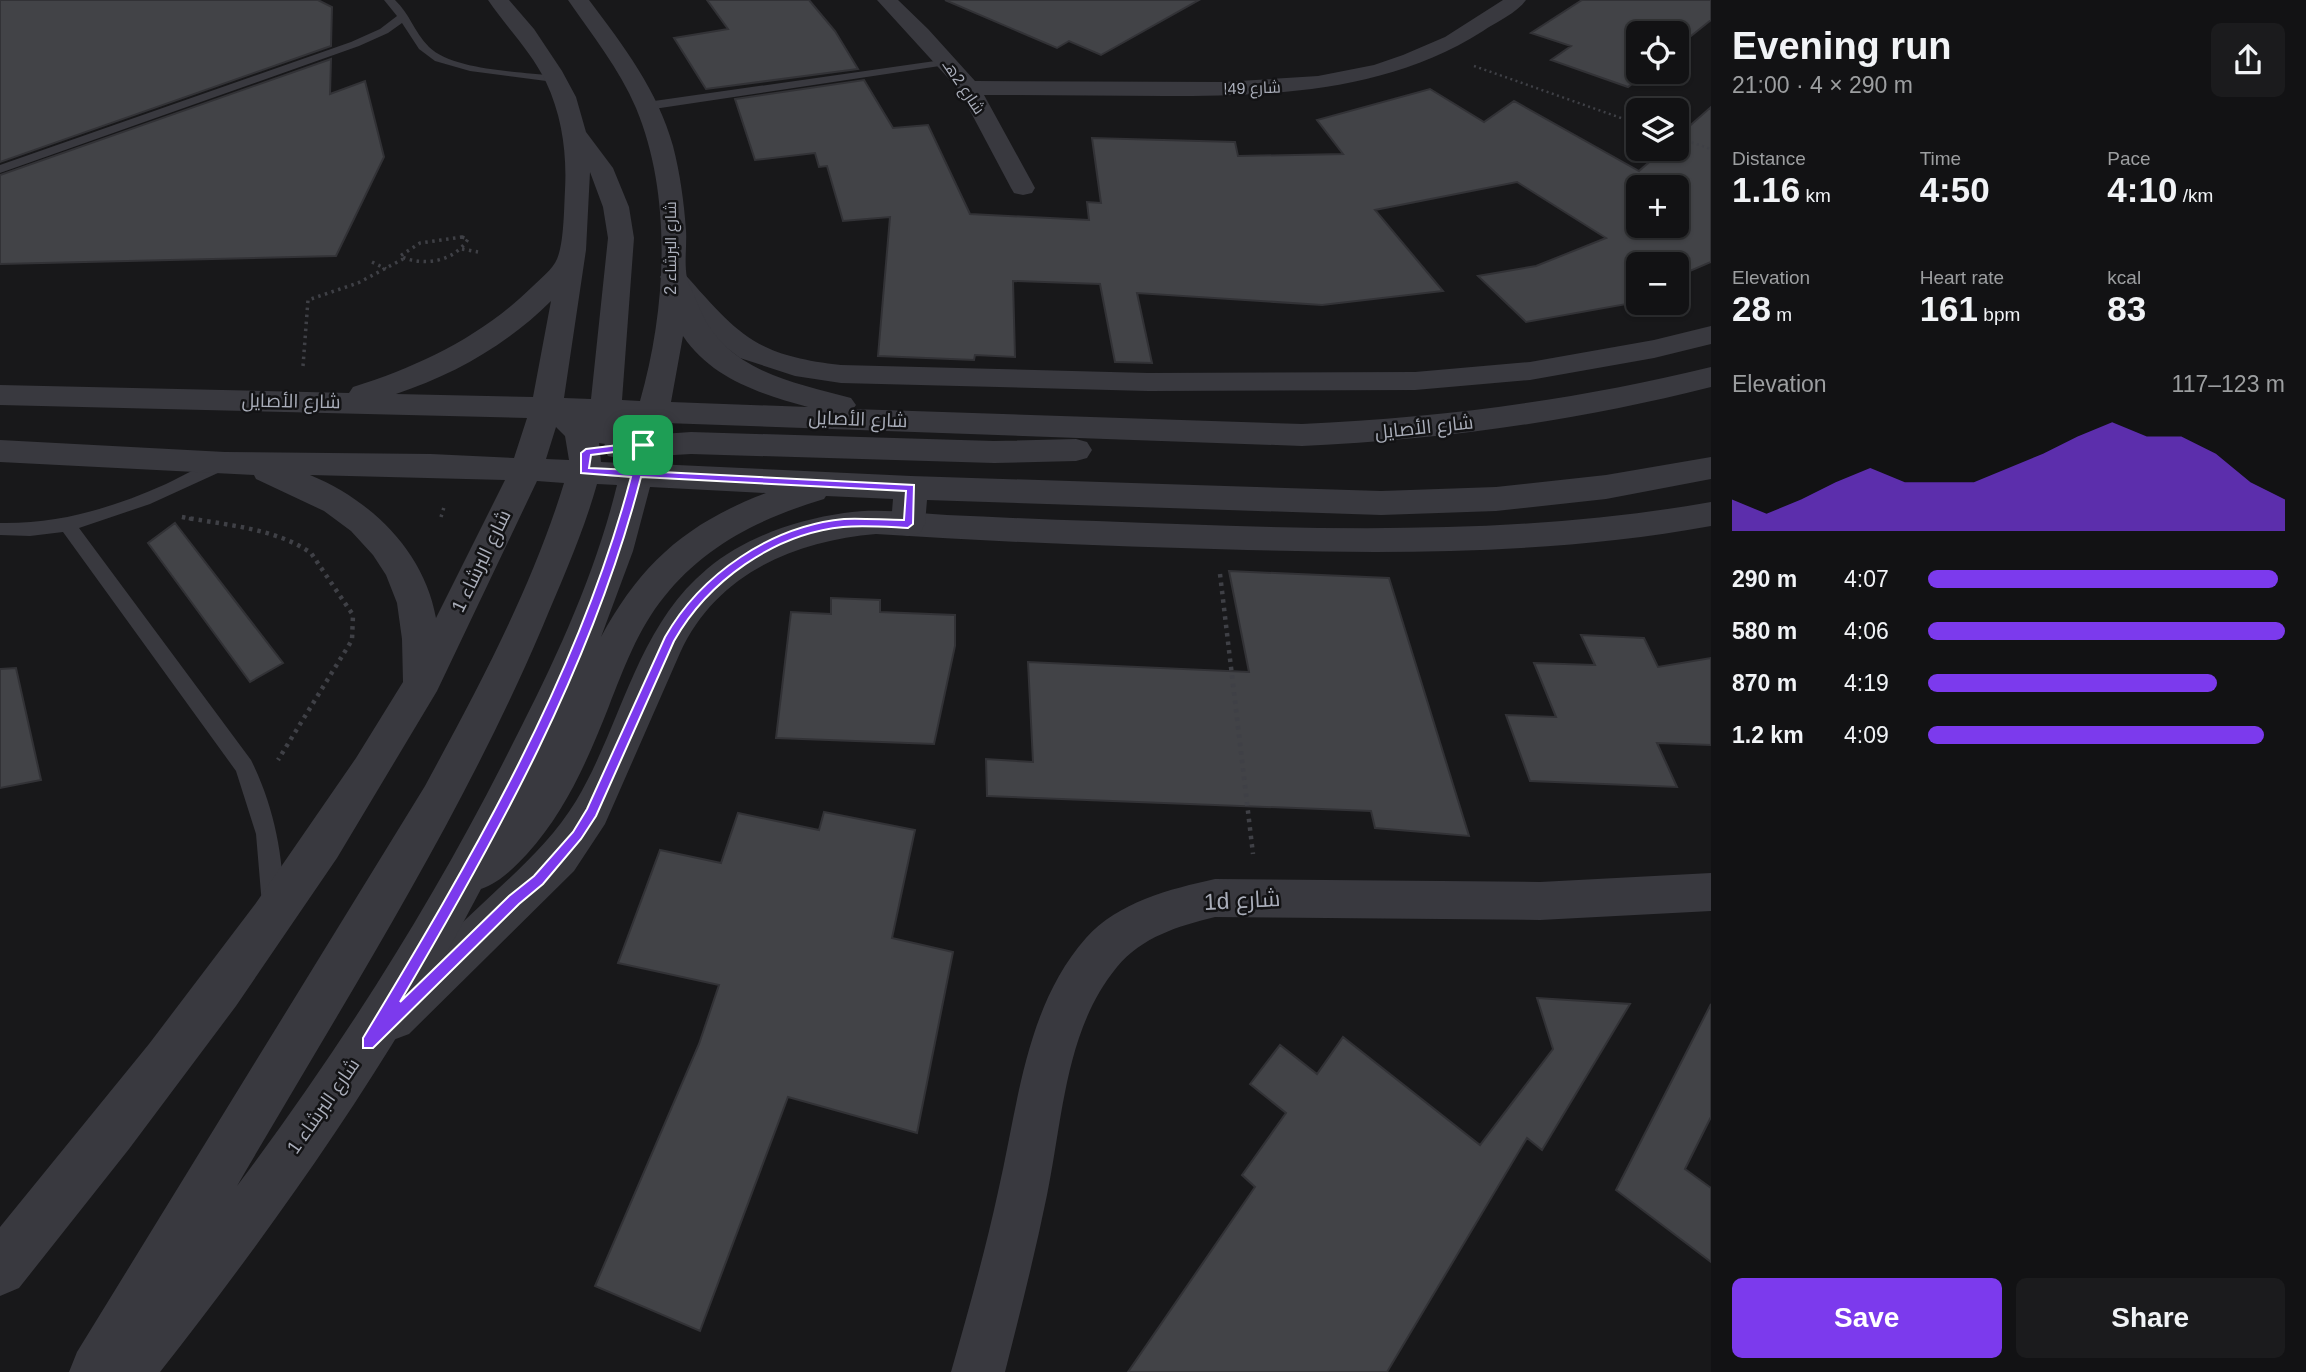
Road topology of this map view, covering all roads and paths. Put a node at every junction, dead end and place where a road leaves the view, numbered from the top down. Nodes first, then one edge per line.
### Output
1 (390, 0) edge
2 (498, 0) edge
3 (578, 0) edge
4 (1516, 0) edge
5 (894, 2) edge
6 (404, 16) junction
7 (404, 37) dead end
8 (416, 37) junction
9 (391, 38) dead end
10 (355, 44) junction
11 (1433, 51) junction
12 (949, 62) junction
13 (554, 79) junction
14 (969, 88) junction
15 (647, 106) junction
16 (1626, 120) edge
17 (573, 132) junction
18 (1689, 141) edge
19 (1711, 149) edge
20 (0, 169) edge
21 (1023, 188) dead end
22 (462, 249) junction
23 (478, 252) dead end
24 (403, 259) junction
25 (570, 261) junction
26 (372, 262) dead end
27 (386, 269) junction
28 (673, 277) junction
29 (1711, 335) edge
30 (315, 368) dead end
31 (1711, 377) edge
32 (0, 395) edge
33 (337, 401) junction
34 (653, 412) junction
35 (939, 422) junction
36 (1169, 432) junction
37 (588, 443) junction
38 (0, 451) edge
39 (48, 453) junction
40 (236, 463) junction
41 (1711, 468) edge
42 (837, 485) junction
43 (910, 506) junction
44 (130, 507) junction
45 (1711, 514) edge
46 (66, 524) junction
47 (0, 529) edge
48 (1216, 537) junction
49 (418, 690) junction
50 (257, 794) junction
51 (467, 877) junction
52 (1711, 892) edge
53 (1258, 897) junction
54 (273, 913) junction
55 (368, 1043) junction
56 (0, 1269) edge
57 (97, 1372) edge
58 (125, 1372) edge
59 (978, 1372) edge

1 - 6 lane
2 - 13 street
3 - 15 street, شارع البرشاء 2
4 - 11 street, شارع 49ا
5 - 12 street, شارع 2هـ
6 - 8 lane
6 - 10 lane
7 - 8 lane
8 - 13 lane
9 - 10 lane
10 - 20 lane
11 - 14 street, شارع 49ا
11 - 16 path
12 - 14 street, شارع 2هـ
12 - 15 lane
13 - 17 street
14 - 21 street, شارع 2هـ
15 - 28 street, شارع البرشاء 2
17 - 25 street
17 - 37 street
18 - 19 path
22 - 23 path
22 - 24 path
22 - 24 path
24 - 27 path
25 - 33 street
25 - 37 street
26 - 27 path
27 - 30 path
28 - 29 street
28 - 34 street, شارع البرشاء 2
28 - 35 street
31 - 36 street, شارع الأصايل
32 - 33 street, شارع الأصايل
33 - 37 street, شارع الأصايل
34 - 35 street, شارع الأصايل
34 - 37 street, شارع البرشاء 2
34 - 37 street, شارع الأصايل
35 - 36 street, شارع الأصايل
36 - 37 street
37 - 39 street
37 - 40 street, شارع الأصايل
37 - 42 street, شارع الأصايل
37 - 49 street, شارع البرشاء 1
37 - 51 street, شارع البرشاء 1
37 - 57 street
38 - 39 street, شارع الأصايل
39 - 40 street, شارع الأصايل
40 - 44 lane
40 - 49 street
41 - 43 street, شارع الأصايل
42 - 43 street, شارع الأصايل
42 - 51 street
43 - 48 street
43 - 55 street
44 - 46 lane
44 - 50 path
45 - 48 street
46 - 47 lane
46 - 50 lane
48 - 53 path
49 - 54 street, شارع البرشاء 1
50 - 54 lane
51 - 55 street, شارع البرشاء 1
52 - 53 street, 1d شارع
53 - 59 street, 1d شارع
54 - 56 street, شارع البرشاء 1
55 - 58 street, شارع البرشاء 1

